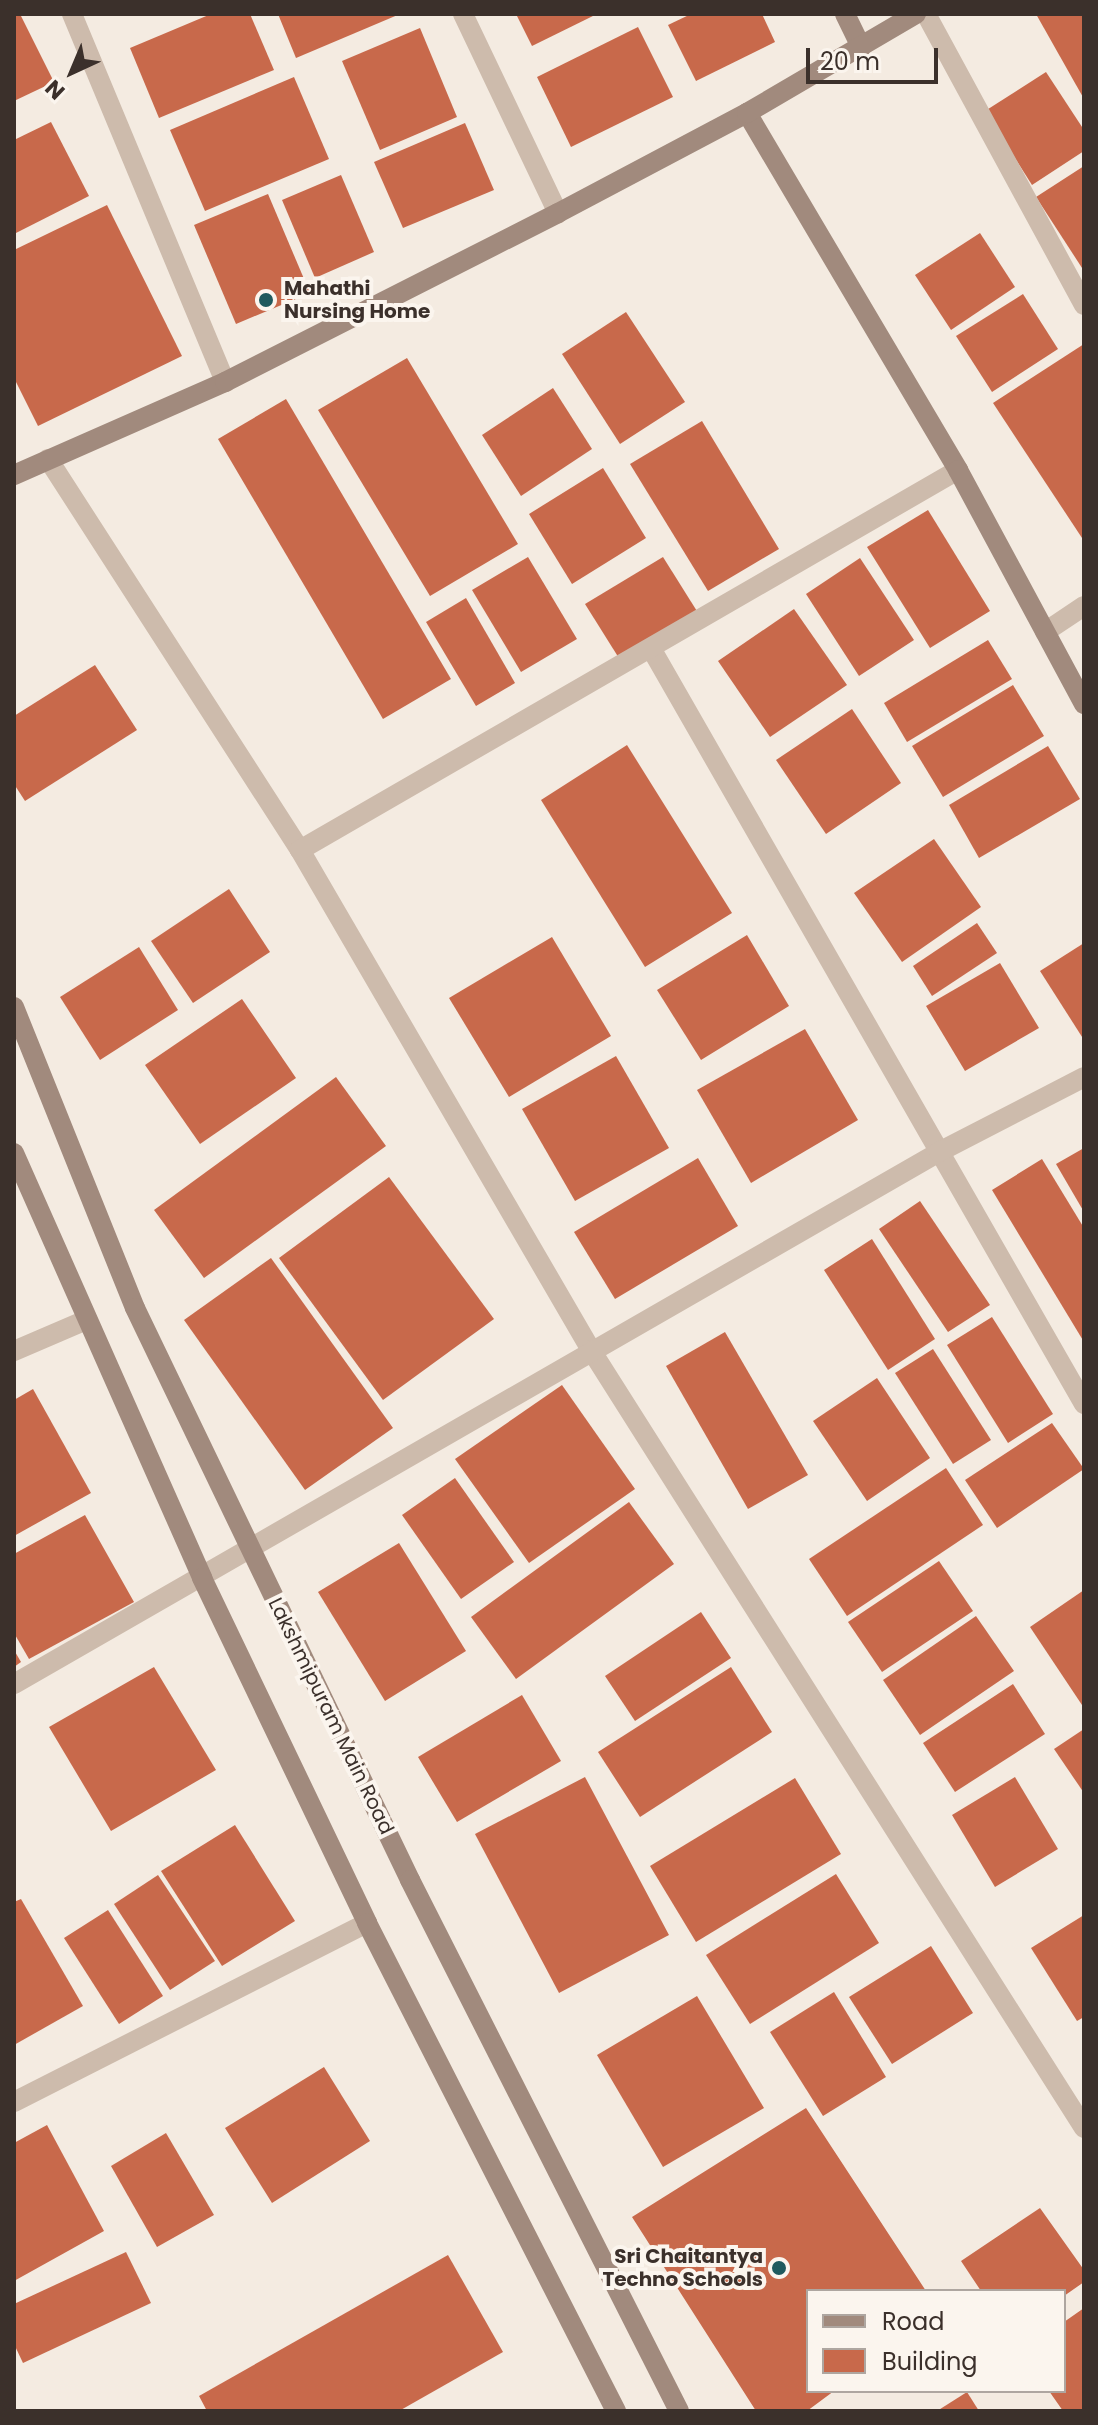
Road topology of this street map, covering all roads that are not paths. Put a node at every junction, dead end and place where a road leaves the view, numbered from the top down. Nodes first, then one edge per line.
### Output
1 (72, 14) edge
2 (463, 14) edge
3 (845, 14) edge
4 (916, 14) edge
5 (926, 14) edge
6 (861, 47) junction
7 (747, 113) junction
8 (558, 213) junction
9 (1084, 305) edge
10 (225, 382) junction
11 (48, 459) junction
12 (958, 470) junction
13 (14, 475) edge
14 (1084, 606) edge
15 (1045, 632) junction
16 (652, 650) junction
17 (1084, 704) edge
18 (300, 850) junction
19 (14, 1007) edge
20 (1084, 1077) edge
21 (939, 1152) junction
22 (14, 1153) edge
23 (84, 1321) junction
24 (591, 1350) junction
25 (14, 1351) edge
26 (1084, 1404) edge
27 (252, 1550) junction
28 (202, 1578) junction
29 (14, 1684) edge
30 (367, 1923) junction
31 (14, 2102) edge
32 (1084, 2128) edge
33 (616, 2411) edge
34 (679, 2411) edge

1 - 10 street
2 - 8 street
3 - 6 main road
4 - 6 main road
5 - 9 street
6 - 7 main road
7 - 8 main road
7 - 12 main road
8 - 10 main road
10 - 11 main road
11 - 13 main road
11 - 18 street
12 - 15 main road
12 - 16 street
14 - 15 street
15 - 17 main road
16 - 18 street
16 - 21 street
18 - 24 street
19 - 27 main road, Lakshmipuram Main Road
20 - 21 street
21 - 24 street
21 - 26 street
22 - 23 main road
23 - 25 street
23 - 28 main road
24 - 27 street
24 - 32 street
27 - 28 street
27 - 34 main road, Lakshmipuram Main Road
28 - 29 street
28 - 30 main road
30 - 31 street
30 - 33 main road

